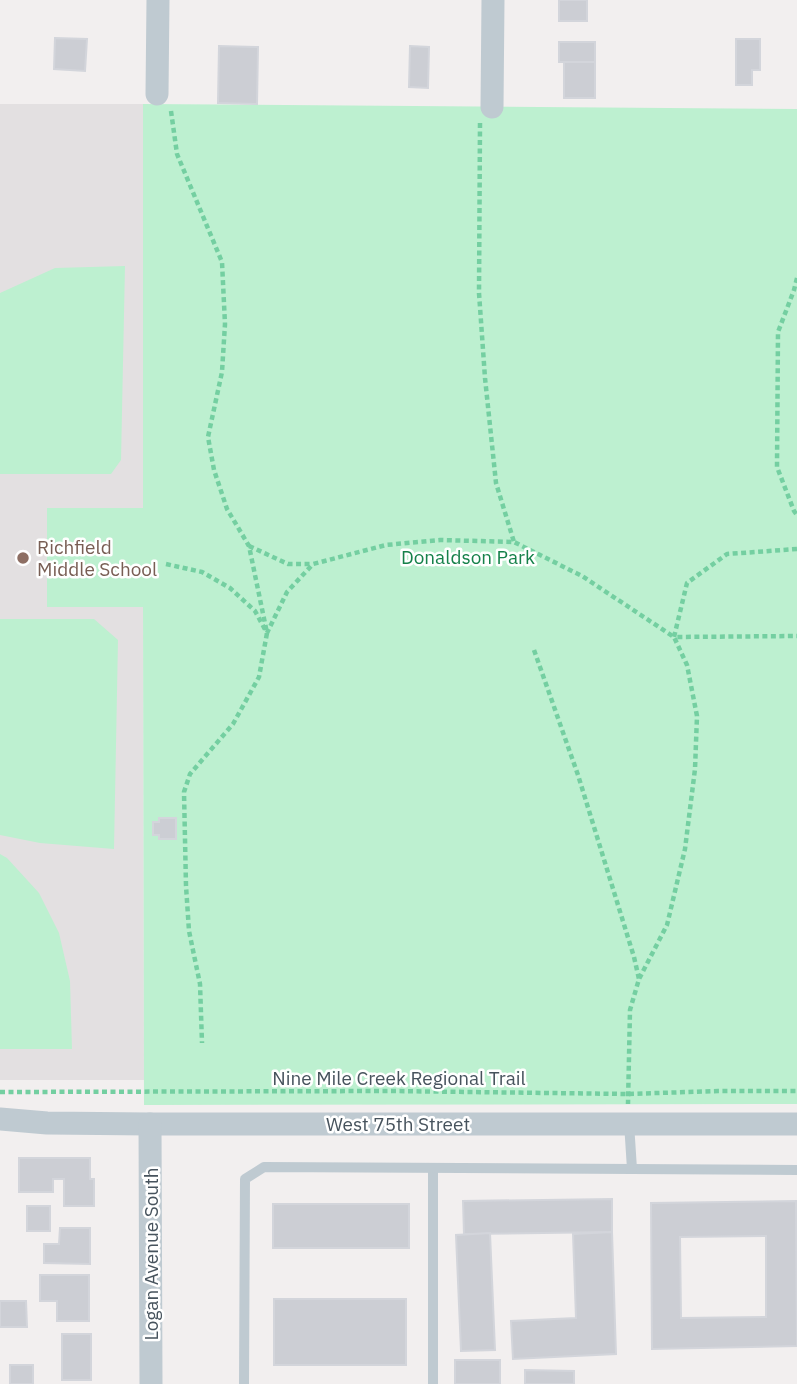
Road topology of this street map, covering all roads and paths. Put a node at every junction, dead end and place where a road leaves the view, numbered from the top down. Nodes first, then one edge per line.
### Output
1 (158, 0) edge
2 (493, 0) edge
3 (157, 94) joint
4 (492, 107) joint
5 (797, 278) edge
6 (797, 515) edge
7 (514, 542) junction
8 (249, 546) junction
9 (797, 549) edge
10 (166, 564) dead end
11 (313, 564) junction
12 (267, 633) junction
13 (674, 636) junction
14 (797, 636) edge
15 (534, 650) dead end
16 (639, 979) junction
17 (202, 1043) dead end
18 (797, 1091) edge
19 (0, 1092) edge
20 (628, 1094) junction
21 (0, 1119) edge
22 (629, 1123) junction
23 (150, 1124) junction
24 (797, 1124) edge
25 (433, 1168) junction
26 (632, 1169) junction
27 (797, 1170) edge
28 (151, 1384) edge
29 (244, 1384) edge
30 (433, 1384) edge

1 - 3 street
2 - 4 street
3 - 8 path
4 - 7 path
5 - 6 path
7 - 11 path
7 - 13 path
8 - 11 path
8 - 12 path
9 - 13 path
10 - 12 path
11 - 12 path
12 - 17 path
13 - 14 path
13 - 16 path
15 - 16 path
16 - 20 path
18 - 20 path, Nine Mile Creek Regional Trail
19 - 20 path, Nine Mile Creek Regional Trail
20 - 22 path
21 - 23 street, West 75th Street
22 - 23 street, West 75th Street
22 - 24 street, West 75th Street
22 - 26 lane
23 - 28 street, Logan Avenue South
25 - 26 lane
25 - 29 lane
25 - 30 lane
26 - 27 lane

